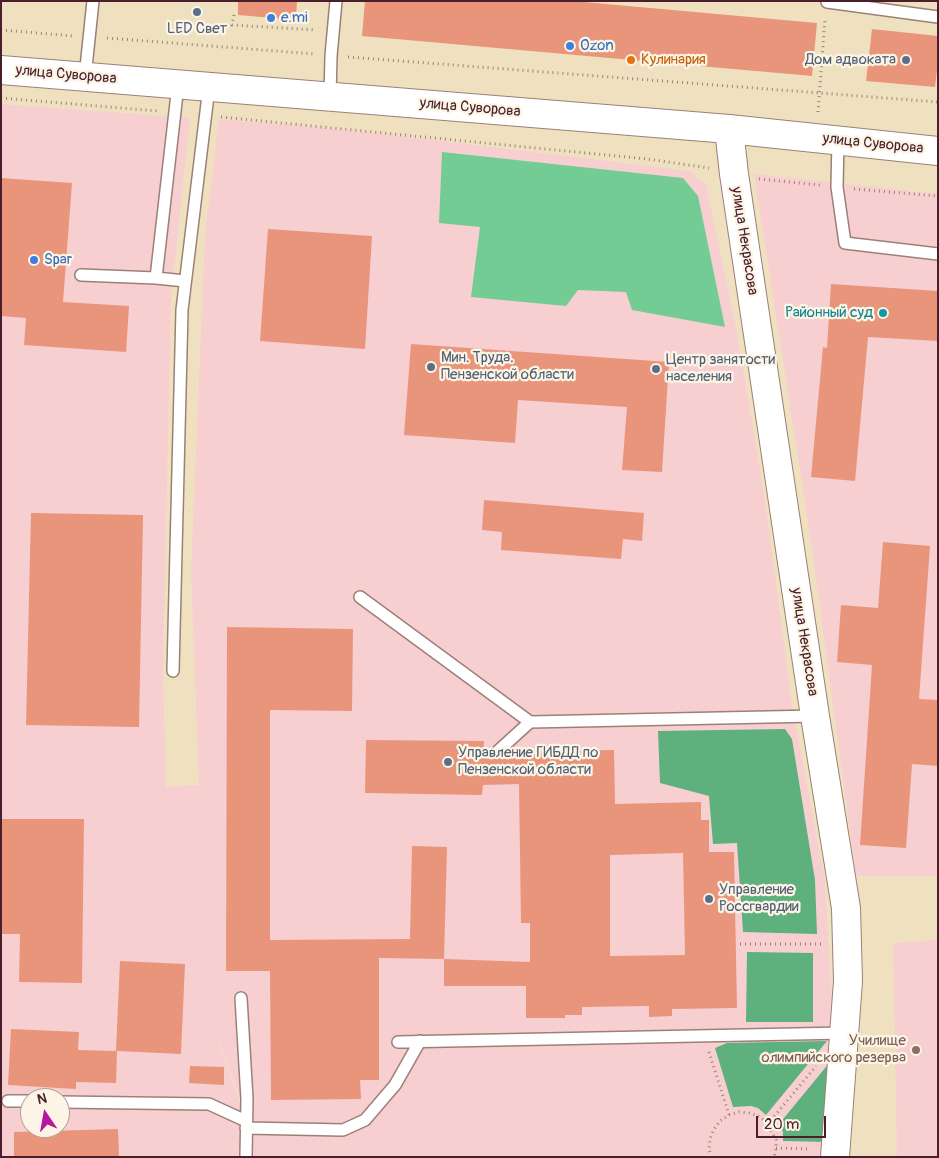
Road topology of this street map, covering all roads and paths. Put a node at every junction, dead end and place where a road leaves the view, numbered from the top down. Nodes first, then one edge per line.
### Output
1 (93, 1) edge
2 (336, 1) edge
3 (824, 2) edge
4 (234, 15) dead end
5 (938, 17) edge
6 (1, 30) edge
7 (333, 31) junction
8 (89, 37) junction
9 (331, 56) junction
10 (1, 70) edge
11 (84, 77) junction
12 (178, 85) junction
13 (209, 88) junction
14 (820, 94) junction
15 (330, 97) junction
16 (1, 98) edge
17 (938, 102) edge
18 (174, 112) junction
19 (205, 115) junction
20 (729, 129) junction
21 (827, 139) junction
22 (938, 150) edge
23 (711, 169) dead end
24 (938, 254) edge
25 (81, 275) dead end
26 (156, 278) junction
27 (185, 281) junction
28 (360, 596) dead end
29 (173, 671) dead end
30 (815, 716) junction
31 (530, 722) junction
32 (498, 751) dead end
33 (740, 944) dead end
34 (847, 944) junction
35 (241, 998) dead end
36 (844, 1033) junction
37 (704, 1036) junction
38 (420, 1041) junction
39 (398, 1042) dead end
40 (818, 1063) dead end
41 (8, 1100) dead end
42 (20, 1101) edge
43 (70, 1102) edge
44 (729, 1115) junction
45 (246, 1124) junction
46 (768, 1124) junction
47 (776, 1148) junction
48 (835, 1153) edge
49 (246, 1157) edge
50 (711, 1157) edge
51 (774, 1157) edge

1 - 8 lane
2 - 7 lane
3 - 5 lane
3 - 14 path
4 - 7 path
6 - 8 path
7 - 9 lane
8 - 9 path
8 - 11 lane
9 - 14 path
9 - 15 lane
10 - 11 main road, улица Суворова
11 - 12 main road, улица Суворова
12 - 13 main road, улица Суворова
12 - 18 lane
13 - 15 main road, улица Суворова
13 - 19 lane
14 - 17 path
14 - 21 path
15 - 20 main road, улица Суворова
16 - 18 path
18 - 26 lane
19 - 23 path
19 - 27 lane
20 - 21 main road, улица Суворова
20 - 30 main road, улица Некрасова
21 - 22 main road, улица Суворова
21 - 24 lane
25 - 26 lane
26 - 27 lane
27 - 29 lane
28 - 31 lane
30 - 31 lane
30 - 34 main road, улица Некрасова
31 - 32 lane
33 - 34 path
34 - 36 main road, улица Некрасова
35 - 45 lane
36 - 37 lane
36 - 48 main road, улица Некрасова
37 - 38 lane
37 - 44 path
38 - 39 lane
38 - 45 lane
40 - 46 path
41 - 42 lane
43 - 45 lane
44 - 46 path
44 - 50 path
45 - 49 lane
46 - 47 path
47 - 48 path
47 - 51 path

